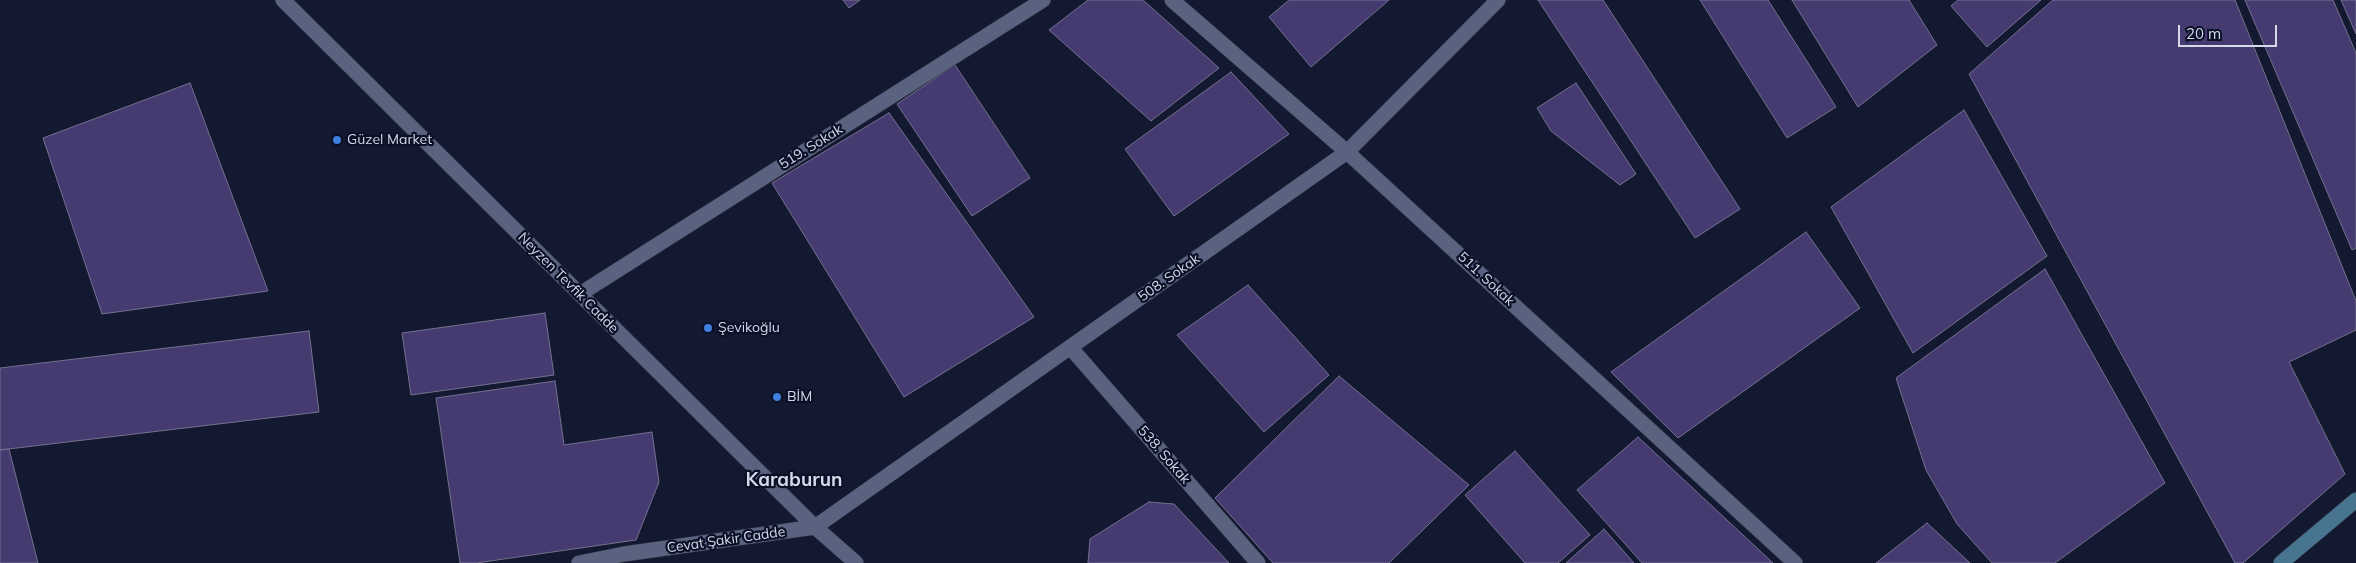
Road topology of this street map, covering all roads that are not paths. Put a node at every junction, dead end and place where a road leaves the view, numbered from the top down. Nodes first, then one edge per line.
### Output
1 (282, 0) edge
2 (1043, 0) edge
3 (1172, 0) edge
4 (1498, 0) edge
5 (1347, 152) junction
6 (580, 294) junction
7 (1070, 347) junction
8 (2356, 500) edge
9 (815, 527) junction
10 (624, 559) edge
11 (579, 563) edge
12 (856, 563) edge
13 (1258, 563) edge
14 (1796, 563) edge
15 (2281, 563) edge

1 - 6 street, Neyzen Tevfik Cadde
2 - 6 street, 519. Sokak
3 - 5 street, 511. Sokak
4 - 5 street, 508. Sokak
5 - 7 street, 508. Sokak
5 - 14 street, 511. Sokak
6 - 9 street, Neyzen Tevfik Cadde
7 - 9 street, 508. Sokak
7 - 13 street, 538. Sokak
8 - 15 street
9 - 10 street, Cevat Şakir Cadde
9 - 12 street, Neyzen Tevfik Cadde
10 - 11 street, Cevat Şakir Cadde

